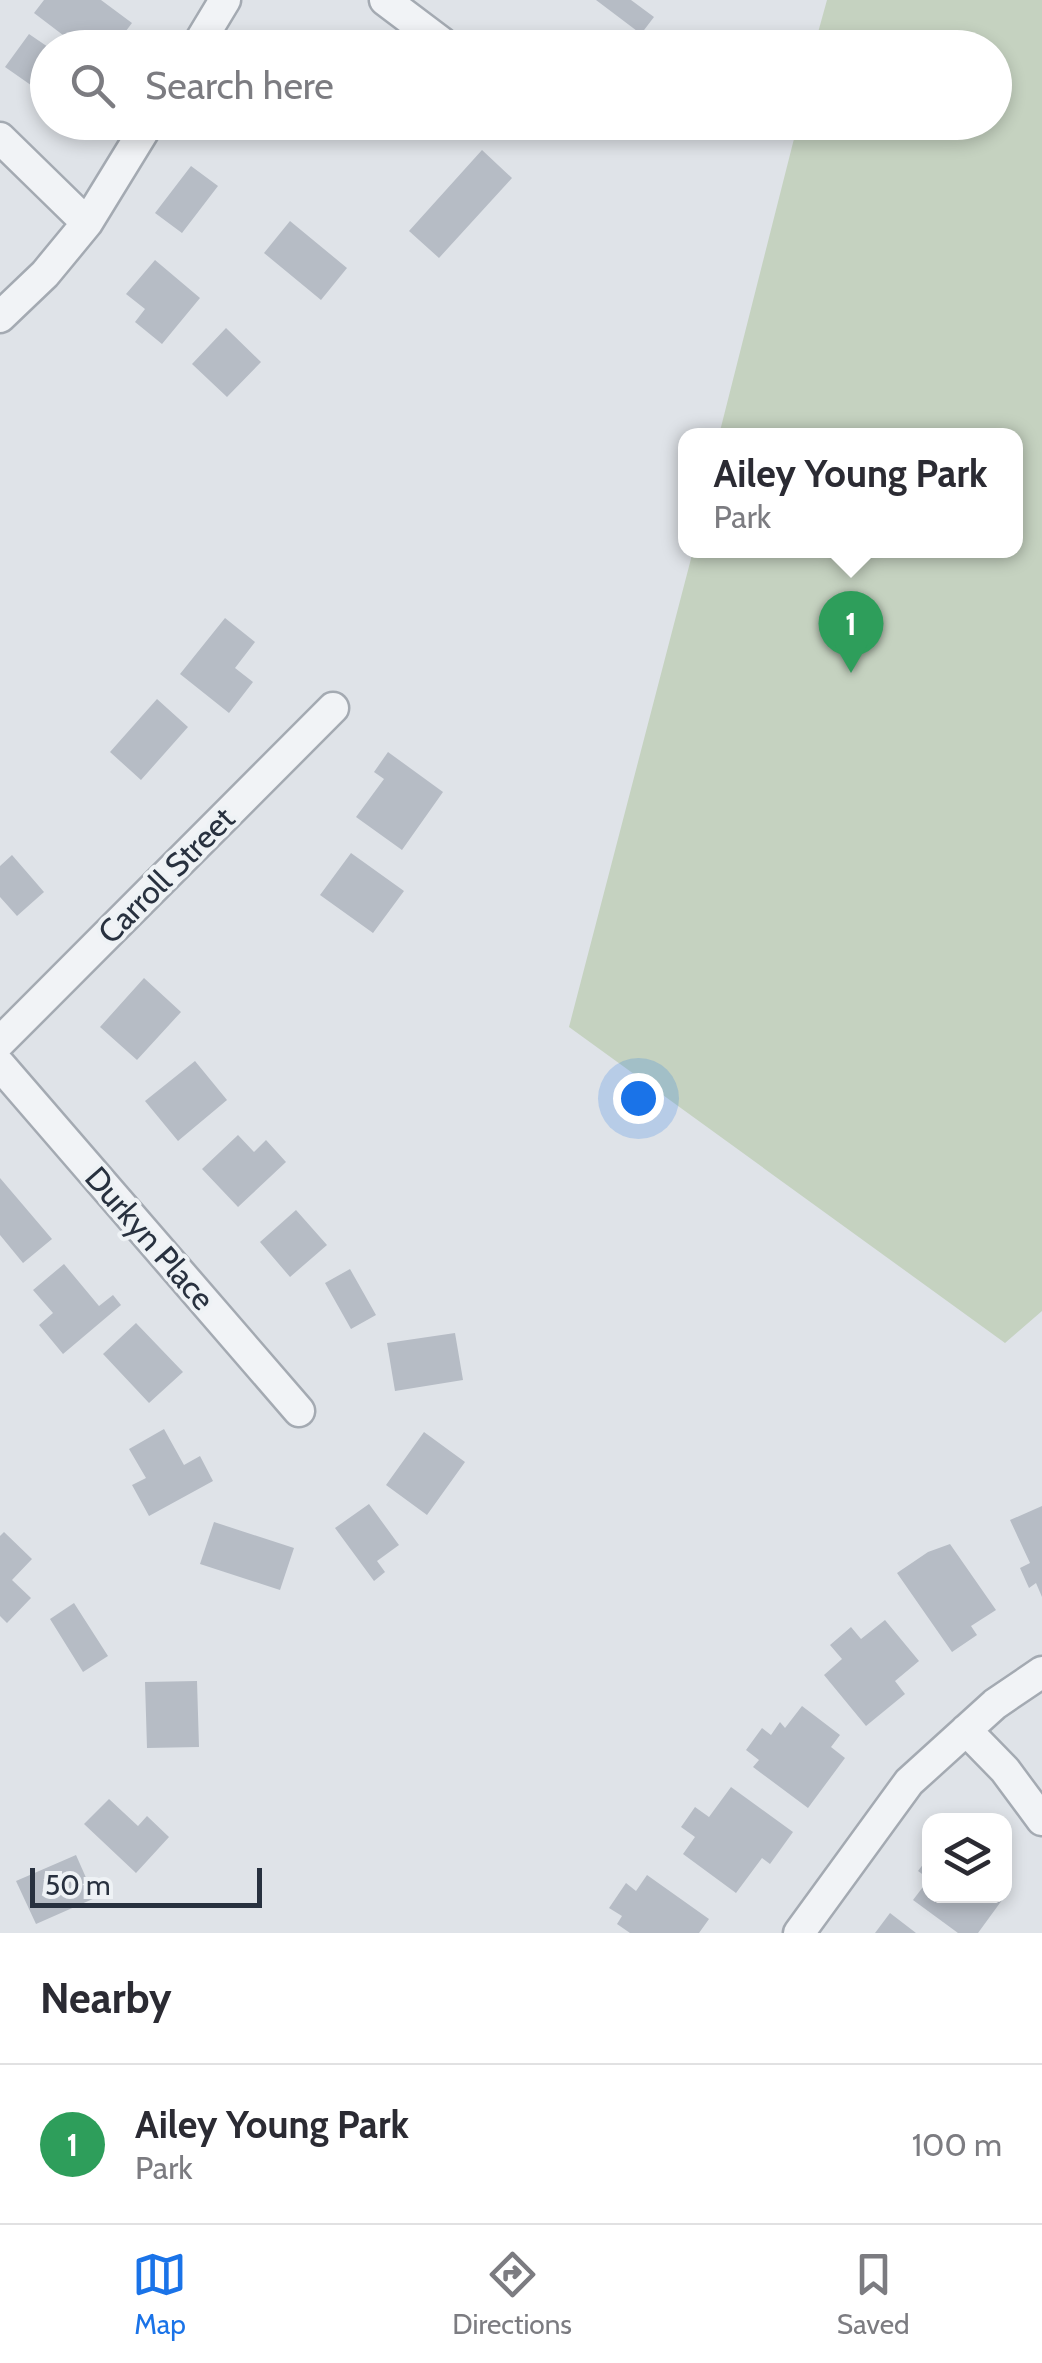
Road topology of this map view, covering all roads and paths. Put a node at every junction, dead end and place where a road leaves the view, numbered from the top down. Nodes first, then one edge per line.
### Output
1 (225, 0) edge
2 (385, 0) edge
3 (207, 30) edge
4 (425, 30) edge
5 (0, 138) edge
6 (139, 140) edge
7 (88, 224) junction
8 (0, 317) edge
9 (333, 708) dead end
10 (0, 1042) edge
11 (0, 1065) edge
12 (300, 1411) dead end
13 (1042, 1672) edge
14 (966, 1730) junction
15 (1042, 1820) edge
16 (799, 1933) edge

1 - 3 street
2 - 4 street
5 - 7 street
6 - 7 street
7 - 8 street
9 - 10 street, Carroll Street
11 - 12 street, Durkyn Place
13 - 14 street
14 - 15 street
14 - 16 street

